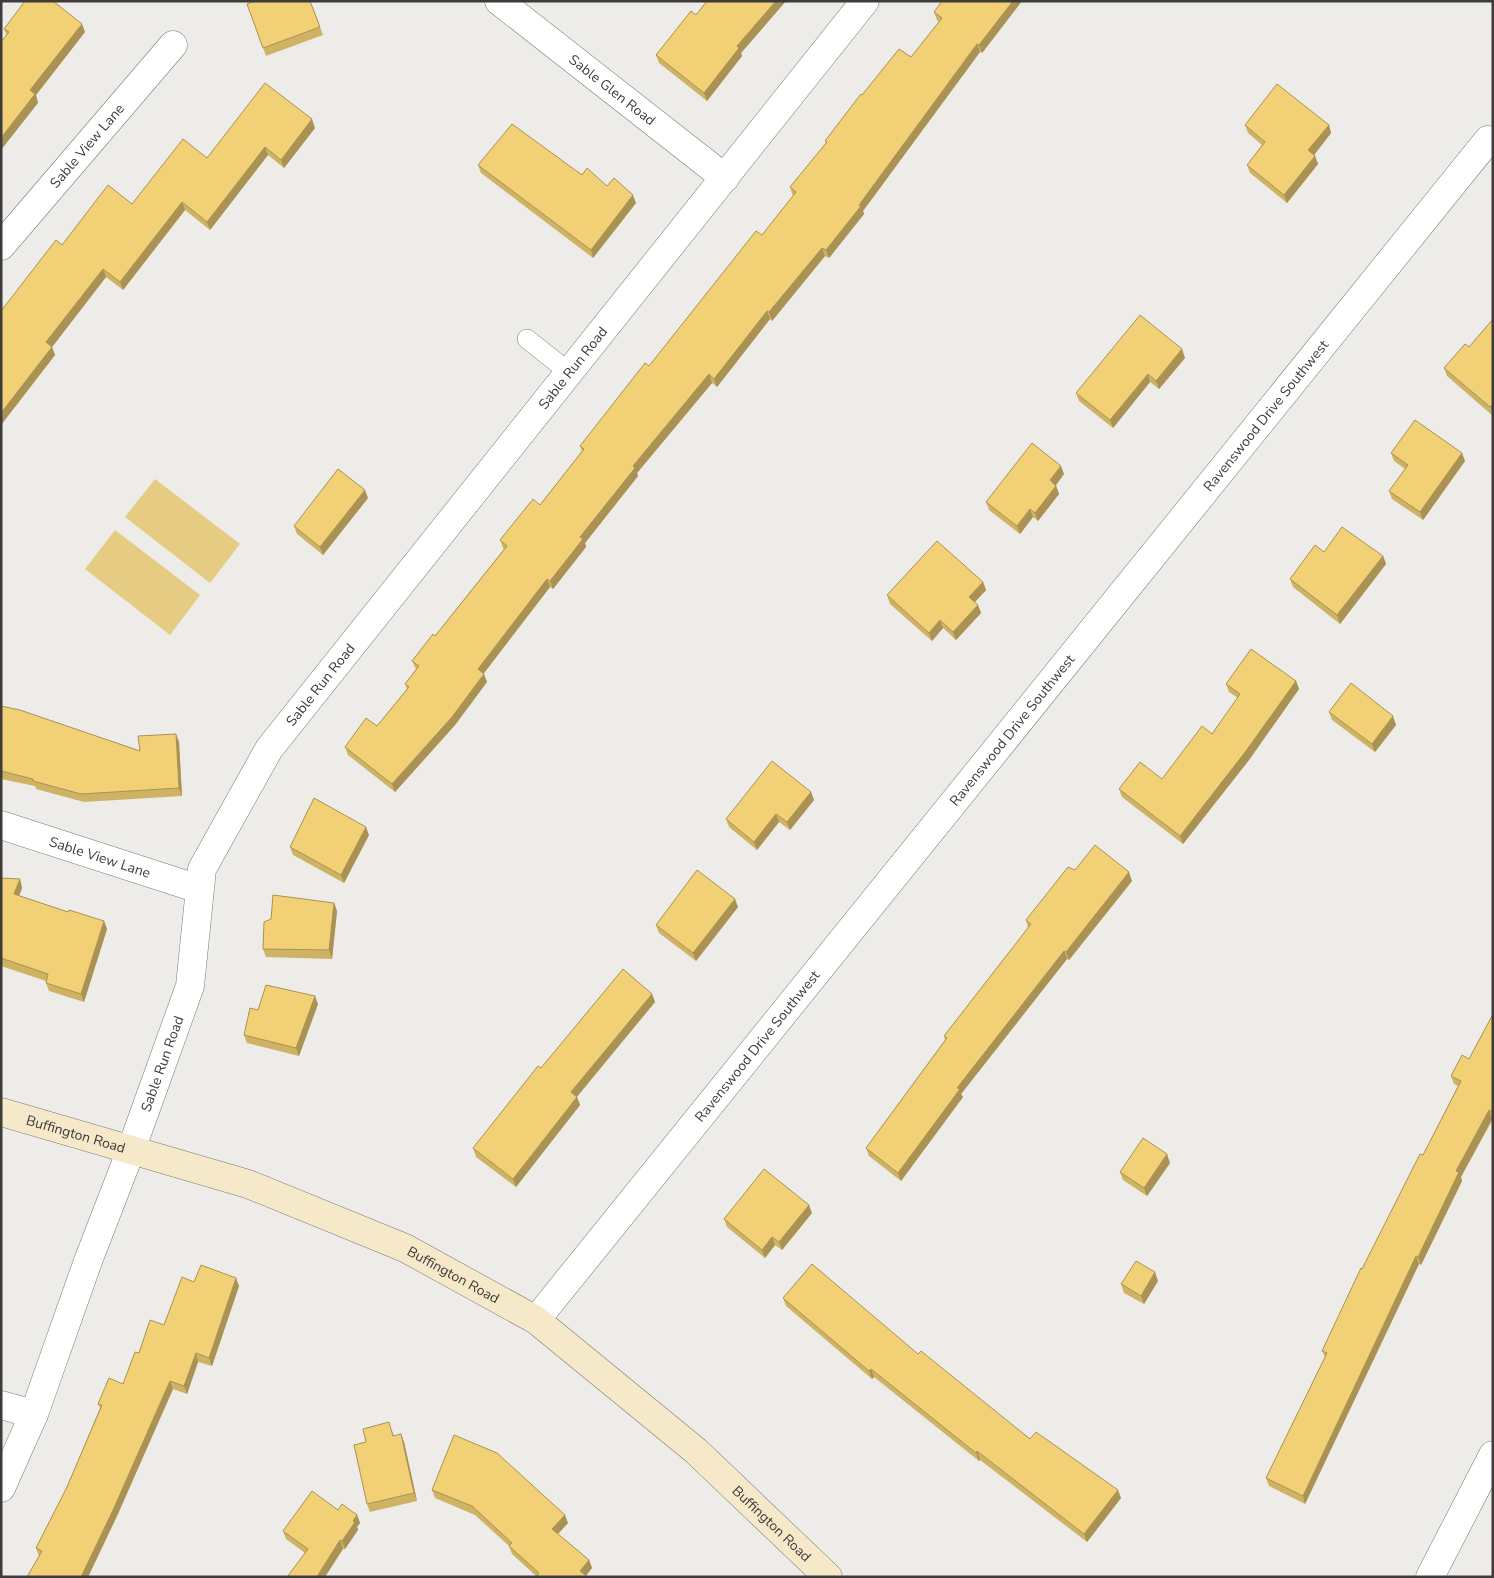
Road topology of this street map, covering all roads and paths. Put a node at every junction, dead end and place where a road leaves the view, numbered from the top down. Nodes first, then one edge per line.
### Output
1 (499, 1) edge
2 (865, 1) edge
3 (173, 45) dead end
4 (1488, 140) dead end
5 (725, 178) junction
6 (1, 246) edge
7 (527, 339) dead end
8 (570, 373) junction
9 (1, 825) edge
10 (200, 889) junction
11 (1, 1112) edge
12 (132, 1150) junction
13 (536, 1320) junction
14 (1, 1405) edge
15 (34, 1414) junction
16 (1493, 1455) edge
17 (1, 1488) edge
18 (828, 1577) edge
19 (1430, 1577) edge

1 - 5 street, Sable Glen Road
2 - 5 street, Sable Run Road
3 - 6 street, Sable View Lane
4 - 13 street, Ravenswood Drive Southwest
5 - 8 street, Sable Run Road
7 - 8 lane
8 - 10 street, Sable Run Road
9 - 10 street, Sable View Lane
10 - 12 street, Sable Run Road
11 - 12 street, Buffington Road
12 - 13 street, Buffington Road
12 - 15 street, Sable Run Road
13 - 18 street, Buffington Road
14 - 15 street
15 - 17 street, Sable Run Road
16 - 19 street

